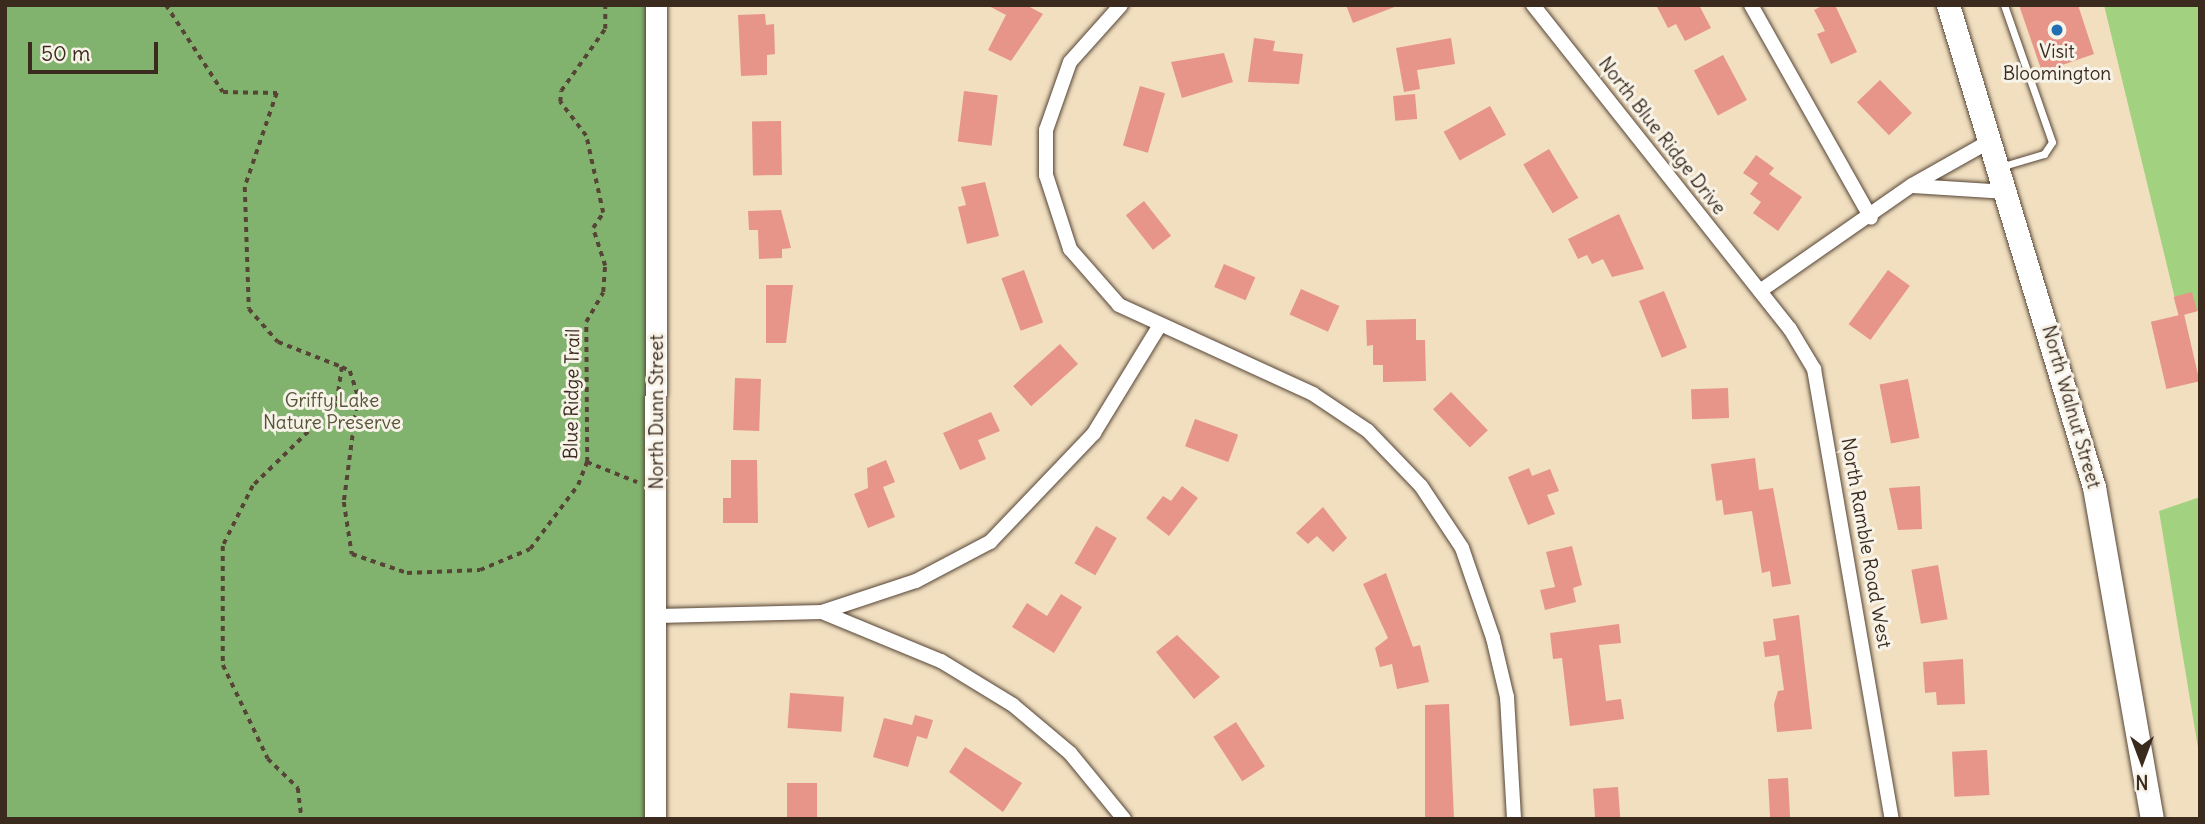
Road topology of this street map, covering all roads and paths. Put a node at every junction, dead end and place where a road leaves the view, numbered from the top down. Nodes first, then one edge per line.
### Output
1 (166, 5) edge
2 (605, 5) edge
3 (656, 5) edge
4 (1121, 5) edge
5 (1533, 5) edge
6 (1751, 5) edge
7 (1948, 5) edge
8 (2004, 5) edge
9 (1990, 141) junction
10 (1999, 168) junction
11 (1912, 186) junction
12 (2007, 192) junction
13 (1871, 218) junction
14 (1760, 291) junction
15 (1158, 328) junction
16 (341, 367) junction
17 (587, 462) junction
18 (657, 492) junction
19 (822, 612) junction
20 (658, 617) junction
21 (302, 819) edge
22 (655, 819) edge
23 (1124, 819) edge
24 (1514, 819) edge
25 (1892, 819) edge
26 (2152, 819) edge

1 - 16 path
2 - 17 path, Blue Ridge Trail
3 - 18 street, North Dunn Street
4 - 15 street
5 - 14 street, North Blue Ridge Drive
6 - 13 street
7 - 9 main road, North Walnut Street
8 - 10 lane
9 - 10 main road, North Walnut Street
9 - 11 street
10 - 12 main road, North Walnut Street
11 - 12 street
11 - 13 street
12 - 26 main road, North Walnut Street
13 - 14 street
14 - 25 street, North Ramble Road West
15 - 19 street
15 - 24 street
16 - 17 path, Blue Ridge Trail
16 - 21 path
17 - 18 path
18 - 20 street, North Dunn Street
19 - 20 street
19 - 23 street
20 - 22 street, North Dunn Street

